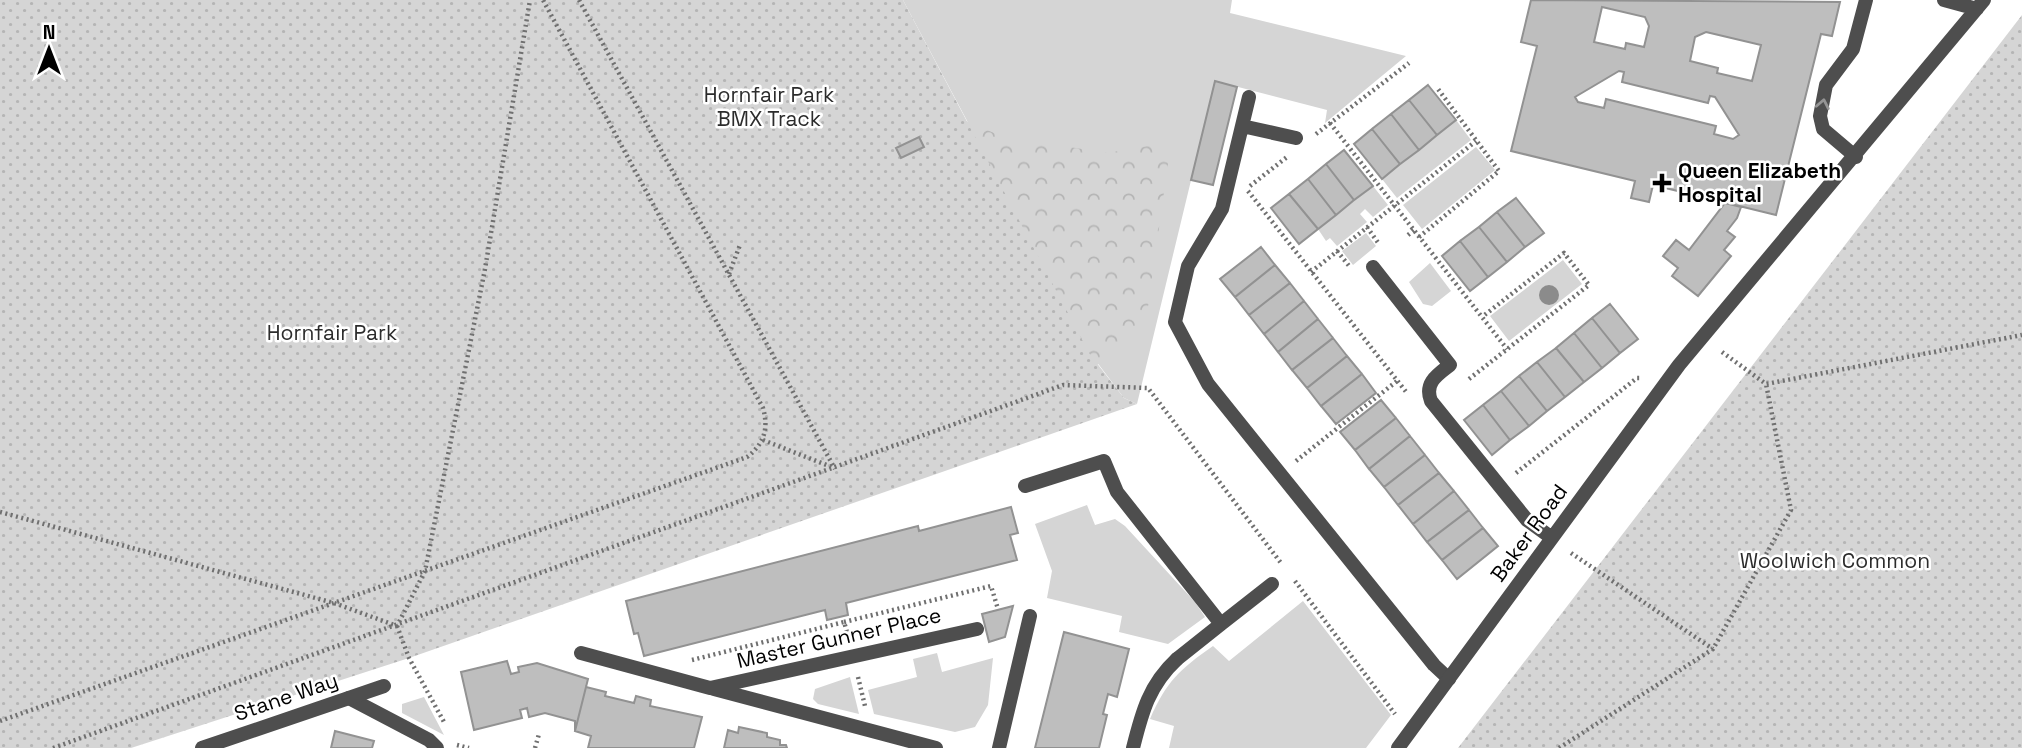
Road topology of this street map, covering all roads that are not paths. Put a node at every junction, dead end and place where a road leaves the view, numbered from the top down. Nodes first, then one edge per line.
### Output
1 (1866, 0) edge
2 (1944, 0) edge
3 (1981, 4) edge
4 (1249, 97) dead end
5 (1242, 125) junction
6 (1303, 139) road end
7 (1856, 157) junction
8 (1373, 267) dead end
9 (1025, 486) dead end
10 (1552, 538) junction
11 (1272, 583) dead end
12 (1030, 616) dead end
13 (1221, 624) junction
14 (977, 629) dead end
15 (581, 653) dead end
16 (1449, 679) junction
17 (384, 686) dead end
18 (710, 688) junction
19 (349, 698) junction
20 (202, 748) edge
21 (437, 748) edge
22 (936, 748) edge
23 (999, 748) edge
24 (1133, 748) edge
25 (1398, 748) edge

7 -> 1 street
2 - 3 street
3 - 7 street, Baker Road
4 - 5 street
5 - 6 street
5 - 16 street
7 - 10 street, Baker Road
8 - 10 street
9 - 13 street
10 - 16 street, Baker Road
11 - 13 street
12 - 23 street
13 - 24 street
14 - 18 street, Master Gunner Place
15 - 18 street, Master Gunner Place
16 - 25 street, Baker Road
17 - 19 street, Stane Way
18 - 22 street, Master Gunner Place
19 - 20 street, Stane Way
19 - 21 street

